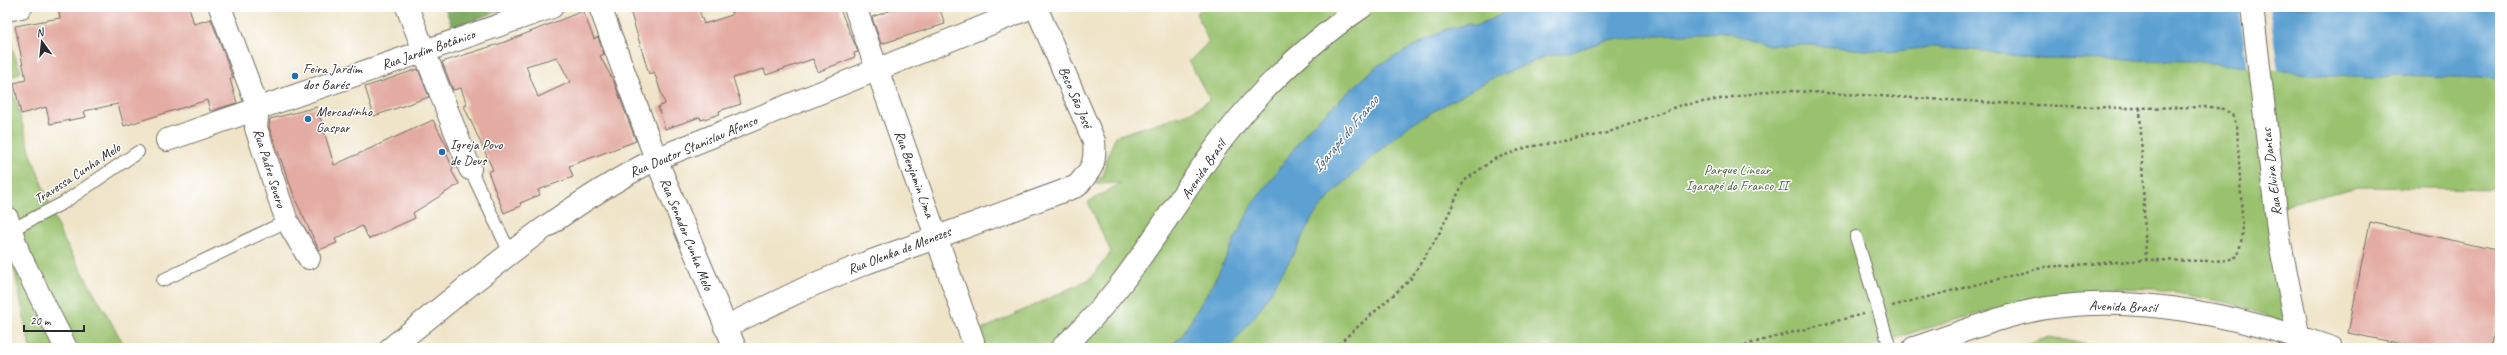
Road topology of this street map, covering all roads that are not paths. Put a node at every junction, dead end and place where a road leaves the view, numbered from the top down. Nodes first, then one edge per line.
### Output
1 (21, 7) edge
2 (220, 7) edge
3 (407, 7) edge
4 (552, 7) edge
5 (600, 7) edge
6 (855, 7) edge
7 (1032, 7) edge
8 (1036, 7) edge
9 (1362, 7) edge
10 (2252, 7) edge
11 (7, 10) edge
12 (423, 51) junction
13 (878, 70) junction
14 (258, 108) junction
15 (168, 140) dead end
16 (138, 152) dead end
17 (656, 159) junction
18 (470, 169) joint
19 (1077, 186) joint
20 (287, 221) junction
21 (9, 224) edge
22 (936, 235) junction
23 (1856, 237) dead end
24 (510, 253) junction
25 (13, 255) edge
26 (309, 258) dead end
27 (163, 280) dead end
28 (725, 327) junction
29 (973, 342) dead end
30 (2300, 342) edge
31 (66, 348) edge
32 (391, 348) edge
33 (735, 348) edge
34 (1062, 348) edge
35 (1890, 348) edge
36 (1916, 348) edge
37 (2332, 348) edge

1 - 11 main road
2 - 14 main road, Rua Padre Severo
3 - 12 main road
4 - 12 main road, Rua Jardim Botânico
5 - 17 main road, Rua Senador Cunha Melo
6 - 13 main road, Rua Benjamin Lima
7 - 13 main road, Rua Doutor Stanislau Afonso
8 - 19 main road, Beco São José
9 - 34 main road, Avenida Brasil
10 - 30 main road, Rua Elvira Dantas
12 - 14 main road, Rua Jardim Botânico
12 - 18 main road
13 - 17 main road, Rua Doutor Stanislau Afonso
13 - 22 main road, Rua Benjamin Lima
14 - 15 main road, Rua Jardim Botânico
14 - 20 main road, Rua Padre Severo
16 - 21 lane, Travessa Cunha Melo
17 - 24 main road, Rua Doutor Stanislau Afonso
17 - 28 main road, Rua Senador Cunha Melo
18 - 24 lane
19 - 22 main road, Rua Olenka de Menezes
20 - 26 main road, Rua Padre Severo
20 - 27 lane
21 - 25 main road
22 - 28 main road, Rua Olenka de Menezes
22 - 29 main road, Rua Benjamin Lima
23 - 35 lane
24 - 32 main road, Rua Doutor Stanislau Afonso
25 - 31 main road
28 - 33 main road, Rua Senador Cunha Melo
30 - 36 main road, Avenida Brasil
30 - 37 main road, Avenida Brasil

